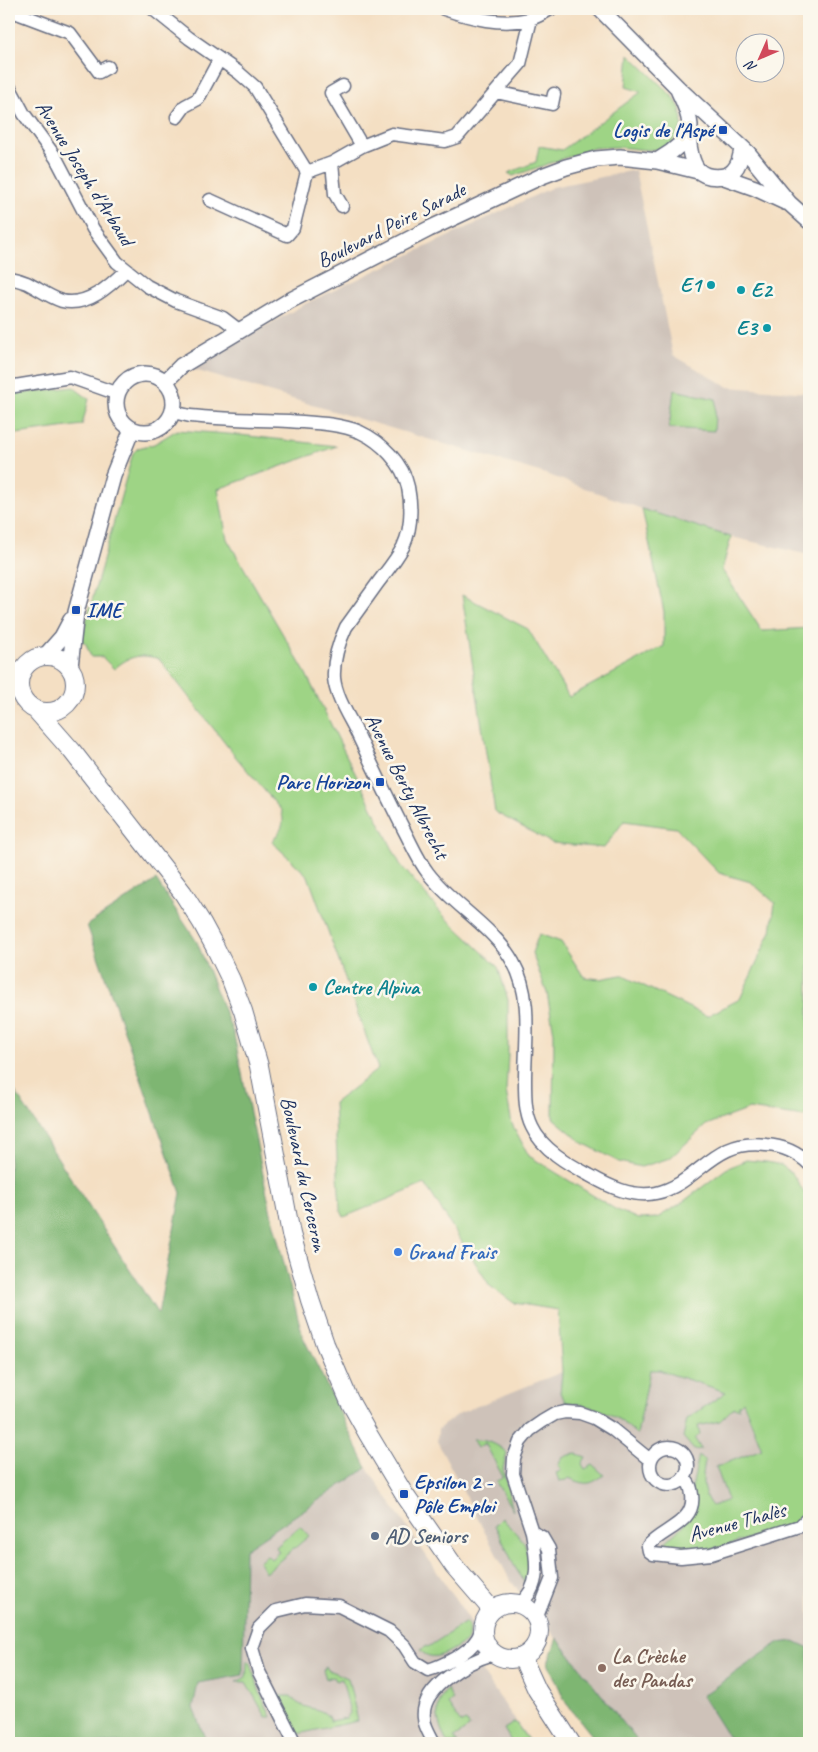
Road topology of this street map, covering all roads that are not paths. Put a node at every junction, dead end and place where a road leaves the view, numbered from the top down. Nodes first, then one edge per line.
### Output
1 (444, 9) edge
2 (550, 9) edge
3 (600, 9) edge
4 (9, 10) edge
5 (157, 10) edge
6 (531, 19) junction
7 (219, 60) junction
8 (108, 67) dead end
9 (344, 86) dead end
10 (9, 88) edge
11 (678, 88) junction
12 (496, 92) junction
13 (554, 94) dead end
14 (177, 117) dead end
15 (718, 126) junction
16 (689, 136) junction
17 (362, 146) junction
18 (742, 148) junction
19 (657, 160) junction
20 (332, 163) junction
21 (698, 171) junction
22 (307, 172) junction
23 (724, 177) junction
24 (210, 200) dead end
25 (789, 204) junction
26 (342, 206) dead end
27 (809, 221) edge
28 (126, 270) junction
29 (9, 278) edge
30 (240, 331) junction
31 (165, 382) junction
32 (9, 387) edge
33 (118, 394) junction
34 (173, 412) junction
35 (132, 429) junction
36 (76, 612) junction
37 (46, 655) junction
38 (70, 667) junction
39 (14, 676) edge
40 (15, 695) edge
41 (64, 706) junction
42 (36, 710) junction
43 (72, 751) junction
44 (809, 1164) edge
45 (650, 1460) junction
46 (684, 1478) junction
47 (809, 1517) edge
48 (537, 1535) junction
49 (520, 1604) junction
50 (487, 1617) junction
51 (536, 1619) junction
52 (493, 1654) junction
53 (522, 1657) junction
54 (295, 1743) edge
55 (434, 1743) edge
56 (571, 1743) edge

1 - 6 street
2 - 6 street
3 - 11 street
4 - 8 street
5 - 7 street
6 - 12 street
7 - 14 street
7 - 22 street
9 - 17 street
10 - 28 street, Avenue Joseph d'Arbaud
11 - 15 street
11 - 16 street
12 - 13 street
12 - 17 street
15 - 16 street
15 - 18 street
16 - 19 street
16 - 21 street
17 - 20 street
18 - 23 street
18 - 25 street
19 - 21 street, Boulevard Peire Sarade
19 - 30 street, Boulevard Peire Sarade
20 - 22 street
20 - 26 street
21 - 23 street
22 - 24 street
23 - 25 street
25 - 27 street
28 - 29 street
28 - 30 street, Avenue Joseph d'Arbaud
30 - 31 street, Boulevard Peire Sarade
31 - 33 street
31 - 34 street
32 - 33 street
33 - 35 street
34 - 35 street
34 - 44 street, Avenue Berty Albrecht
35 - 36 street
36 - 37 street
36 - 38 street
37 - 38 main road
37 - 39 main road
38 - 41 main road
39 - 40 main road
40 - 42 main road
41 - 42 main road
41 - 43 main road, Boulevard du Cerceron
42 - 43 main road, Boulevard du Cerceron
43 - 50 main road, Boulevard du Cerceron
45 - 46 street
45 - 46 street
45 - 48 street
46 - 47 street, Avenue Thalès
48 - 49 street
48 - 51 street
49 - 50 main road
49 - 51 main road
50 - 52 main road
50 - 54 street
51 - 53 main road
52 - 53 main road
52 - 55 street
53 - 56 main road

